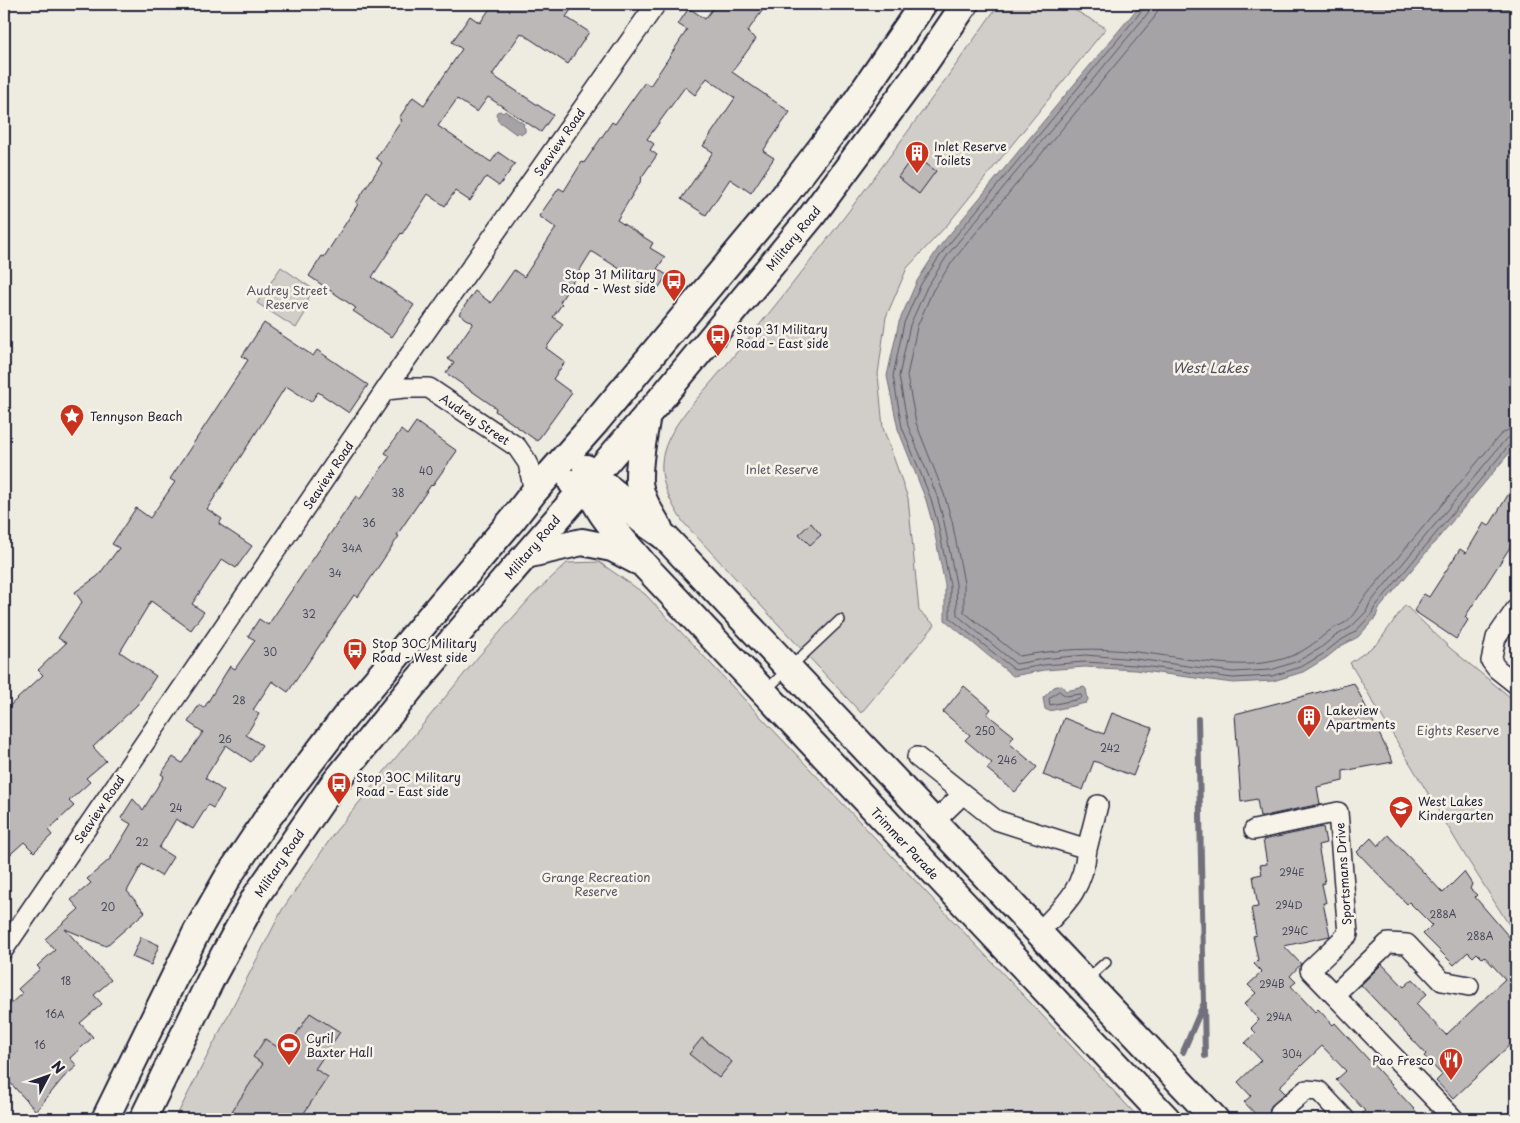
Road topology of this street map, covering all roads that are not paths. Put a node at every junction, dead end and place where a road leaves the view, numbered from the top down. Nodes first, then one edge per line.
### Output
1 (656, 4) edge
2 (923, 4) edge
3 (965, 4) edge
4 (386, 390) junction
5 (647, 414) junction
6 (595, 423) junction
7 (588, 482) junction
8 (534, 492) junction
9 (513, 519) junction
10 (665, 537) junction
11 (526, 555) junction
12 (644, 565) junction
13 (1516, 610) edge
14 (840, 620) dead end
15 (789, 669) junction
16 (1516, 684) edge
17 (763, 692) junction
18 (917, 757) dead end
19 (963, 794) junction
20 (1098, 805) dead end
21 (934, 822) junction
22 (1254, 830) dead end
23 (1087, 849) junction
24 (1038, 932) junction
25 (4, 949) edge
26 (1106, 962) dead end
27 (1085, 981) junction
28 (1469, 986) dead end
29 (1334, 995) junction
30 (1280, 1112) dead end
31 (106, 1119) edge
32 (143, 1119) edge
33 (1166, 1119) edge
34 (1215, 1119) edge
35 (1345, 1119) edge
36 (1454, 1119) edge

1 - 4 street, Seaview Road
2 - 6 main road
3 - 5 main road, Military Road
4 - 8 street, Audrey Street
4 - 25 street, Seaview Road
5 - 7 main road, Military Road
5 - 10 main road
6 - 7 main road, Trimmer Parade
6 - 8 main road
7 - 9 main road
7 - 10 main road
7 - 11 main road, Military Road
7 - 12 main road, Trimmer Parade
8 - 9 main road
9 - 31 main road
10 - 15 main road
11 - 12 main road, Trimmer Parade
11 - 32 main road, Military Road
12 - 17 main road, Trimmer Parade
13 - 16 street
14 - 15 lane
15 - 17 lane
15 - 21 main road
17 - 33 main road, Trimmer Parade
18 - 19 street
19 - 21 street
19 - 23 street
20 - 23 street
21 - 24 main road
22 - 29 street, Sportsmans Drive
23 - 24 street
24 - 27 main road
26 - 27 lane
27 - 34 main road
28 - 29 street
29 - 36 street, Sportsmans Drive
30 - 35 street

